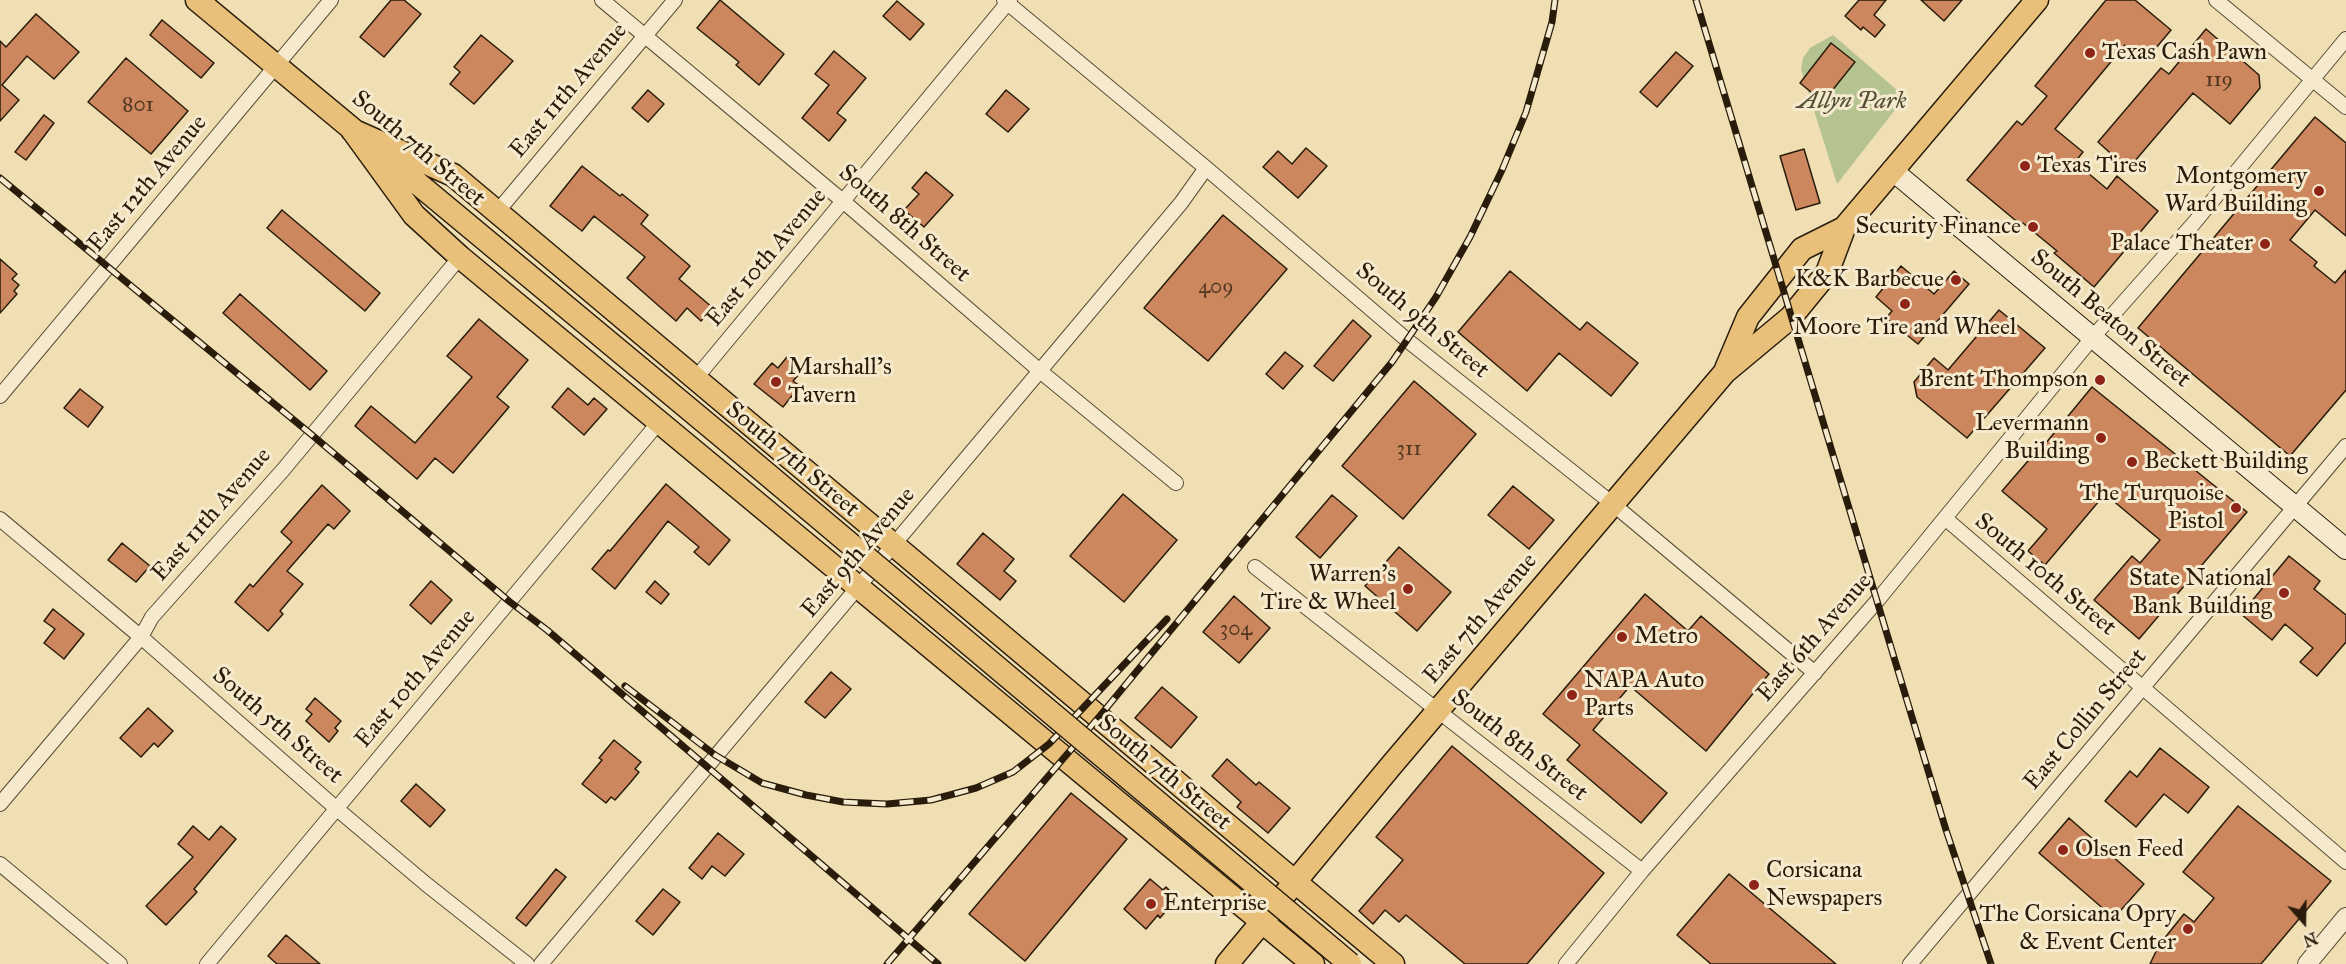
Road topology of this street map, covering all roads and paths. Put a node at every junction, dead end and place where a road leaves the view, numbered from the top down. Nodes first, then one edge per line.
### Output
1 (197, 0) edge
2 (331, 0) edge
3 (602, 0) edge
4 (675, 0) edge
5 (2037, 0) edge
6 (2216, 0) edge
7 (1007, 1) edge
8 (645, 35) junction
9 (2346, 39) edge
10 (276, 66) junction
11 (2313, 80) junction
12 (2346, 107) edge
13 (352, 130) junction
14 (1206, 168) junction
15 (1892, 170) junction
16 (844, 201) junction
17 (497, 212) junction
18 (1844, 228) junction
19 (460, 257) junction
20 (2093, 337) junction
21 (1040, 371) junction
22 (1725, 372) junction
23 (696, 378) junction
24 (0, 396) edge
25 (659, 422) junction
26 (2346, 446) edge
27 (1176, 483) dead end
28 (1614, 505) junction
29 (2296, 506) junction
30 (0, 519) edge
31 (1946, 519) junction
32 (894, 545) junction
33 (2346, 549) edge
34 (1255, 567) dead end
35 (859, 588) junction
36 (141, 637) junction
37 (1815, 673) junction
38 (2144, 688) junction
39 (1438, 711) junction
40 (0, 804) edge
41 (338, 809) junction
42 (2346, 862) edge
43 (0, 864) edge
44 (1642, 871) junction
45 (1296, 882) junction
46 (2346, 916) edge
47 (1263, 921) junction
48 (120, 964) edge
49 (207, 964) edge
50 (527, 964) edge
51 (542, 964) edge
52 (1227, 964) edge
53 (1313, 964) edge
54 (1350, 964) edge
55 (1393, 964) edge
56 (1566, 964) edge
57 (1910, 964) edge
58 (2307, 964) edge

1 - 10 main road, South 7th Street
2 - 10 street, East 12th Avenue
3 - 8 street, South 8th Street
4 - 8 street, East 11th Avenue
5 - 15 main road, East 7th Avenue
6 - 11 street
7 - 14 street, South 9th Street
7 - 16 street, East 10th Avenue
8 - 16 street, South 8th Street
8 - 17 street, East 11th Avenue
9 - 11 street, East 6th Avenue
10 - 13 main road, South 7th Street
10 - 24 street, East 12th Avenue
11 - 12 street
11 - 20 street, East 6th Avenue
13 - 17 main road
13 - 19 main road
13 - 54 main road, South 7th Street, bridge
14 - 21 street, East 9th Avenue
14 - 28 street, South 9th Street
15 - 18 main road, East 7th Avenue
15 - 20 main road, South Beaton Street
16 - 21 street, South 8th Street
16 - 23 street, East 10th Avenue
17 - 23 main road
18 - 22 main road, East 7th Avenue
18 - 22 main road, East 7th Avenue
19 - 25 main road
19 - 36 street, East 11th Avenue
20 - 29 main road, South Beaton Street
20 - 31 street, East 6th Avenue
21 - 27 street, South 8th Street
21 - 32 street, East 9th Avenue
22 - 28 main road, East 7th Avenue
23 - 32 main road
25 - 35 main road
25 - 41 street, East 10th Avenue
26 - 29 street, East Collin Street
28 - 37 street, South 9th Street
28 - 39 main road, East 7th Avenue
29 - 33 main road, South Beaton Street
29 - 38 street, East Collin Street
30 - 36 street, South 5th Street
31 - 37 street, East 6th Avenue
31 - 38 street, South 10th Street
32 - 35 street, East 9th Avenue
32 - 45 main road
34 - 39 street, South 8th Street
35 - 47 main road
35 - 51 street, East 9th Avenue
36 - 40 street, East 11th Avenue
36 - 41 street, South 5th Street
37 - 44 street, East 6th Avenue
38 - 42 street, South 10th Street
38 - 57 street, East Collin Street
39 - 44 street, South 8th Street
39 - 45 main road, East 7th Avenue
41 - 49 street, East 10th Avenue
41 - 50 street, South 5th Street
43 - 48 street
44 - 56 street, East 6th Avenue
45 - 47 main road, East 7th Avenue
45 - 55 main road
46 - 58 street
47 - 52 main road, East 7th Avenue
47 - 53 main road

